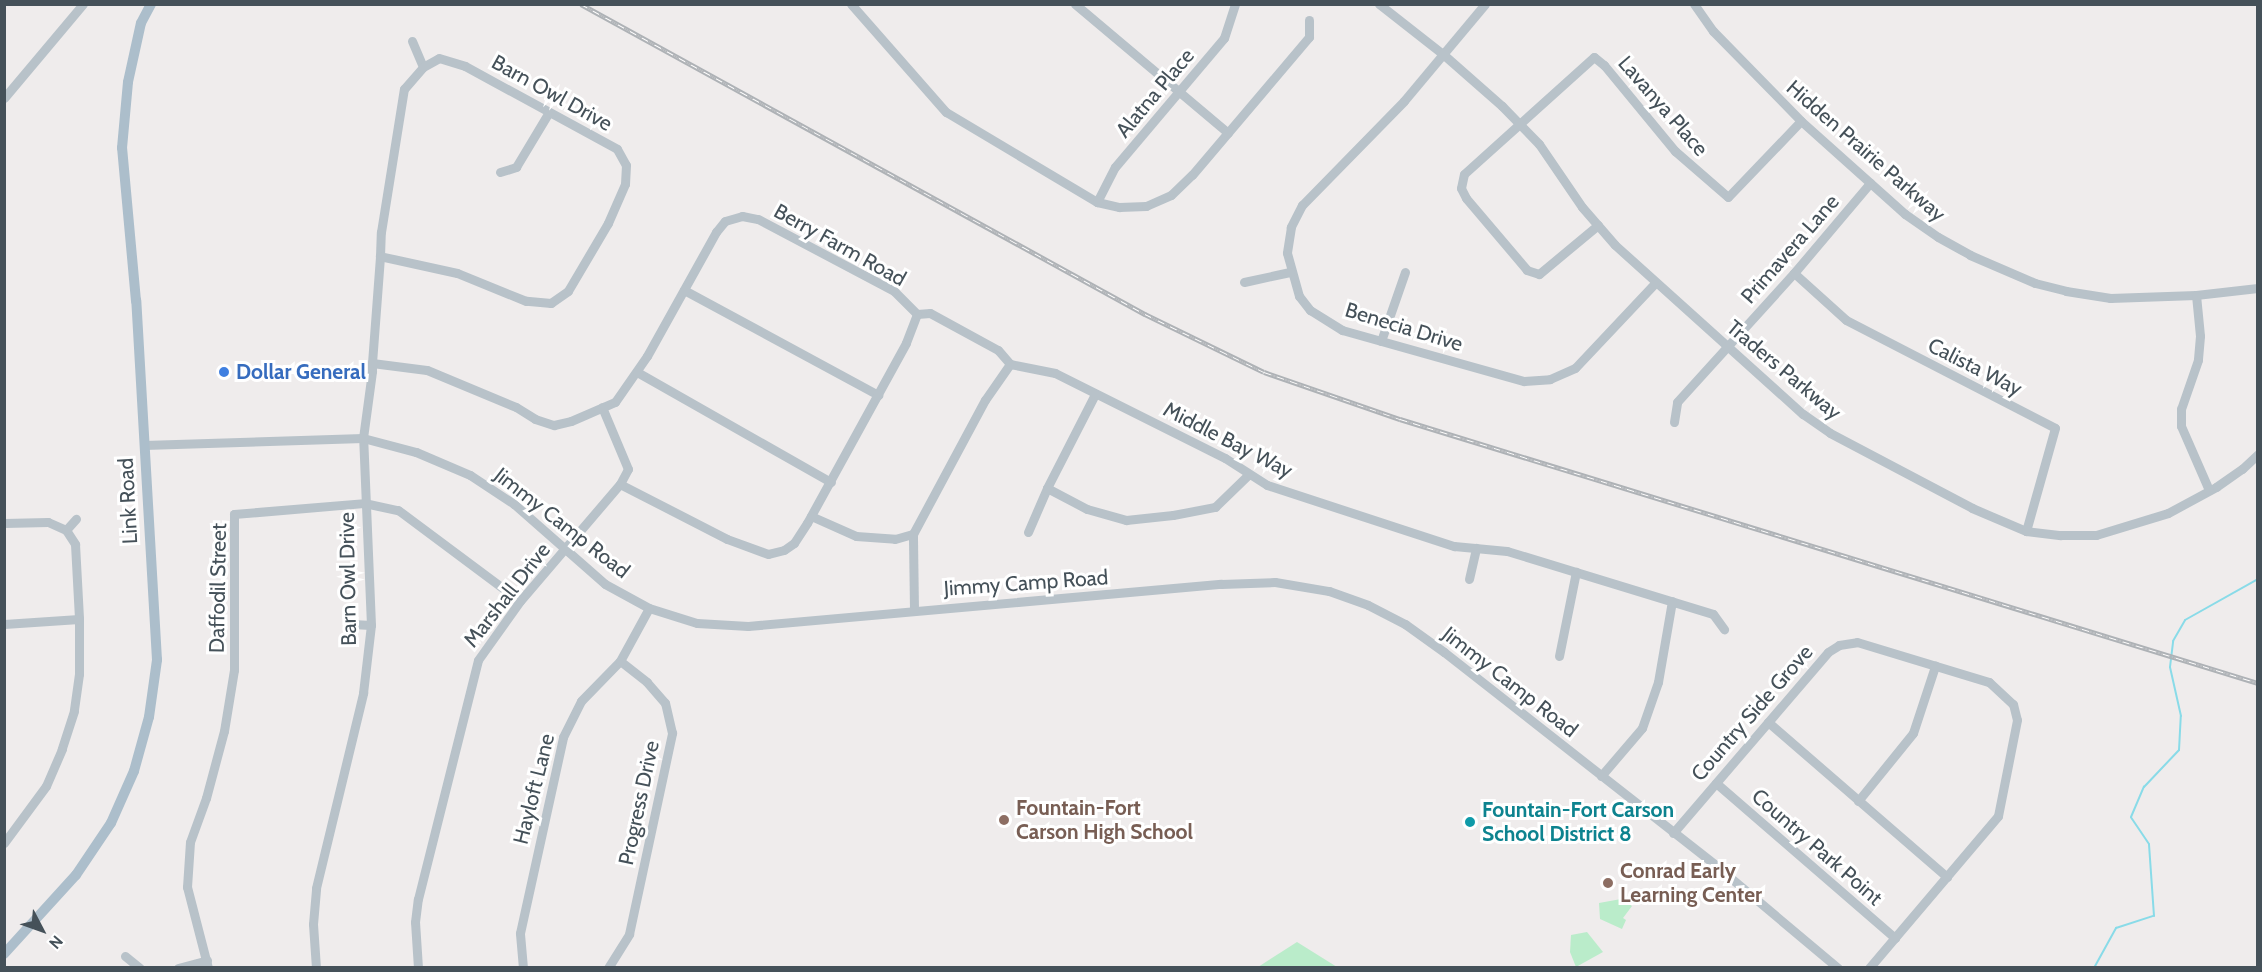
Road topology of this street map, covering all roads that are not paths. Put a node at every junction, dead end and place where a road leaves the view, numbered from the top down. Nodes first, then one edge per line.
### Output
1 (83, 4) edge
2 (151, 4) edge
3 (851, 4) edge
4 (1074, 4) edge
5 (1234, 4) edge
6 (1379, 4) edge
7 (1485, 4) edge
8 (1694, 4) edge
9 (1309, 20) dead end
10 (412, 41) dead end
11 (1444, 55) junction
12 (423, 67) junction
13 (1180, 93) junction
14 (4, 98) edge
15 (549, 112) junction
16 (1801, 121) junction
17 (1519, 123) junction
18 (1228, 132) junction
19 (638, 162) dead end
20 (626, 165) junction
21 (500, 172) dead end
22 (1870, 183) junction
23 (1097, 202) junction
24 (1598, 225) junction
25 (380, 256) junction
26 (1290, 272) junction
27 (1405, 272) dead end
28 (1794, 273) junction
29 (1244, 282) dead end
30 (1655, 283) junction
31 (2258, 288) edge
32 (684, 290) junction
33 (2196, 295) junction
34 (917, 314) junction
35 (1381, 341) junction
36 (1728, 346) junction
37 (372, 363) junction
38 (1010, 364) junction
39 (637, 372) junction
40 (1095, 394) junction
41 (878, 395) junction
42 (602, 407) junction
43 (1674, 422) dead end
44 (363, 438) junction
45 (144, 445) junction
46 (2258, 453) edge
47 (1249, 474) junction
48 (831, 482) junction
49 (620, 484) junction
50 (1047, 488) junction
51 (2209, 490) junction
52 (364, 503) junction
53 (811, 516) junction
54 (76, 519) dead end
55 (4, 523) edge
56 (66, 530) junction
57 (2026, 531) junction
58 (1028, 532) dead end
59 (913, 534) junction
60 (1476, 548) junction
61 (565, 550) junction
62 (1576, 572) junction
63 (1469, 579) dead end
64 (520, 601) junction
65 (1672, 601) junction
66 (649, 608) junction
67 (914, 610) junction
68 (79, 619) junction
69 (4, 624) edge
70 (352, 624) dead end
71 (371, 625) junction
72 (1724, 629) dead end
73 (1559, 656) dead end
74 (620, 661) junction
75 (1935, 666) junction
76 (1768, 722) junction
77 (1601, 776) junction
78 (1716, 783) junction
79 (1858, 801) junction
80 (1673, 834) junction
81 (4, 843) edge
82 (1947, 877) junction
83 (1895, 938) junction
84 (4, 954) edge
85 (125, 956) dead end
86 (207, 964) edge
87 (140, 968) edge
88 (178, 968) edge
89 (316, 968) edge
90 (418, 968) edge
91 (523, 968) edge
92 (608, 968) edge
93 (1838, 968) edge
94 (1869, 968) edge

1 - 14 street
2 - 45 main road, Link Road
3 - 23 street
4 - 13 street
5 - 13 street, Alatna Place
6 - 11 street, Traders Parkway
7 - 11 street, Benecia Drive
8 - 16 street, Hidden Prairie Parkway
9 - 18 street
10 - 12 street
11 - 17 street, Traders Parkway
11 - 26 street, Benecia Drive
12 - 15 street, Barn Owl Drive
12 - 25 street, Barn Owl Drive
13 - 18 street
13 - 23 street, Alatna Place
15 - 20 street, Barn Owl Drive
15 - 21 street
16 - 17 street, Lavanya Place
16 - 22 street, Hidden Prairie Parkway
17 - 24 street, Traders Parkway
17 - 24 street
18 - 23 street
19 - 20 street
20 - 25 street
22 - 28 street, Primavera Lane
22 - 33 street, Hidden Prairie Parkway
24 - 30 street, Traders Parkway
25 - 37 street, Barn Owl Drive
26 - 29 street
26 - 35 street, Benecia Drive
27 - 35 street
28 - 36 street, Primavera Lane
28 - 57 street, Calista Way
30 - 35 street, Benecia Drive
30 - 36 street, Traders Parkway
31 - 33 street, Hidden Prairie Parkway
32 - 34 street, Berry Farm Road
32 - 39 street, Berry Farm Road
32 - 41 street
33 - 51 street
34 - 38 street
34 - 41 street, Berry Farm Road
36 - 43 street, Primavera Lane
36 - 57 street, Traders Parkway
37 - 42 street, Berry Farm Road
37 - 44 street, Barn Owl Drive
38 - 40 street, Middle Bay Way
38 - 59 street
39 - 42 street, Berry Farm Road
39 - 48 street
40 - 47 street, Middle Bay Way
40 - 50 street
41 - 48 street, Berry Farm Road
42 - 49 street
44 - 45 street, Jimmy Camp Road
44 - 52 street, Barn Owl Drive
44 - 61 street, Jimmy Camp Road
45 - 84 main road, Link Road
46 - 51 street, Traders Parkway
47 - 50 street
47 - 60 street, Middle Bay Way
48 - 53 street, Berry Farm Road
49 - 53 street, Berry Farm Road
49 - 61 street, Marshall Drive
50 - 58 street
51 - 57 street, Traders Parkway
52 - 64 street, Daffodil Street
52 - 71 street, Barn Owl Drive
52 - 86 street, Daffodil Street
53 - 59 street
54 - 56 street
55 - 56 street
56 - 68 street
59 - 67 street
60 - 62 street, Middle Bay Way
60 - 63 street
61 - 64 street, Marshall Drive
61 - 66 street, Jimmy Camp Road
62 - 65 street, Middle Bay Way
62 - 73 street
64 - 90 street, Marshall Drive
65 - 72 street, Middle Bay Way
65 - 77 street
66 - 67 street, Jimmy Camp Road
66 - 74 street, Hayloft Lane
67 - 77 street, Jimmy Camp Road
68 - 69 street
68 - 81 street
70 - 71 street
71 - 89 street, Barn Owl Drive
74 - 91 street, Hayloft Lane
74 - 92 street, Progress Drive
75 - 76 street, Country Side Grove
75 - 79 street
75 - 82 street, Country Side Grove
76 - 78 street, Country Side Grove
76 - 79 street
77 - 80 street, Jimmy Camp Road
78 - 80 street, Country Side Grove
78 - 83 street, Country Park Point
79 - 82 street
80 - 93 street, Jimmy Camp Road
82 - 83 street, Country Side Grove
83 - 94 street, Country Side Grove
85 - 87 street
86 - 88 street

